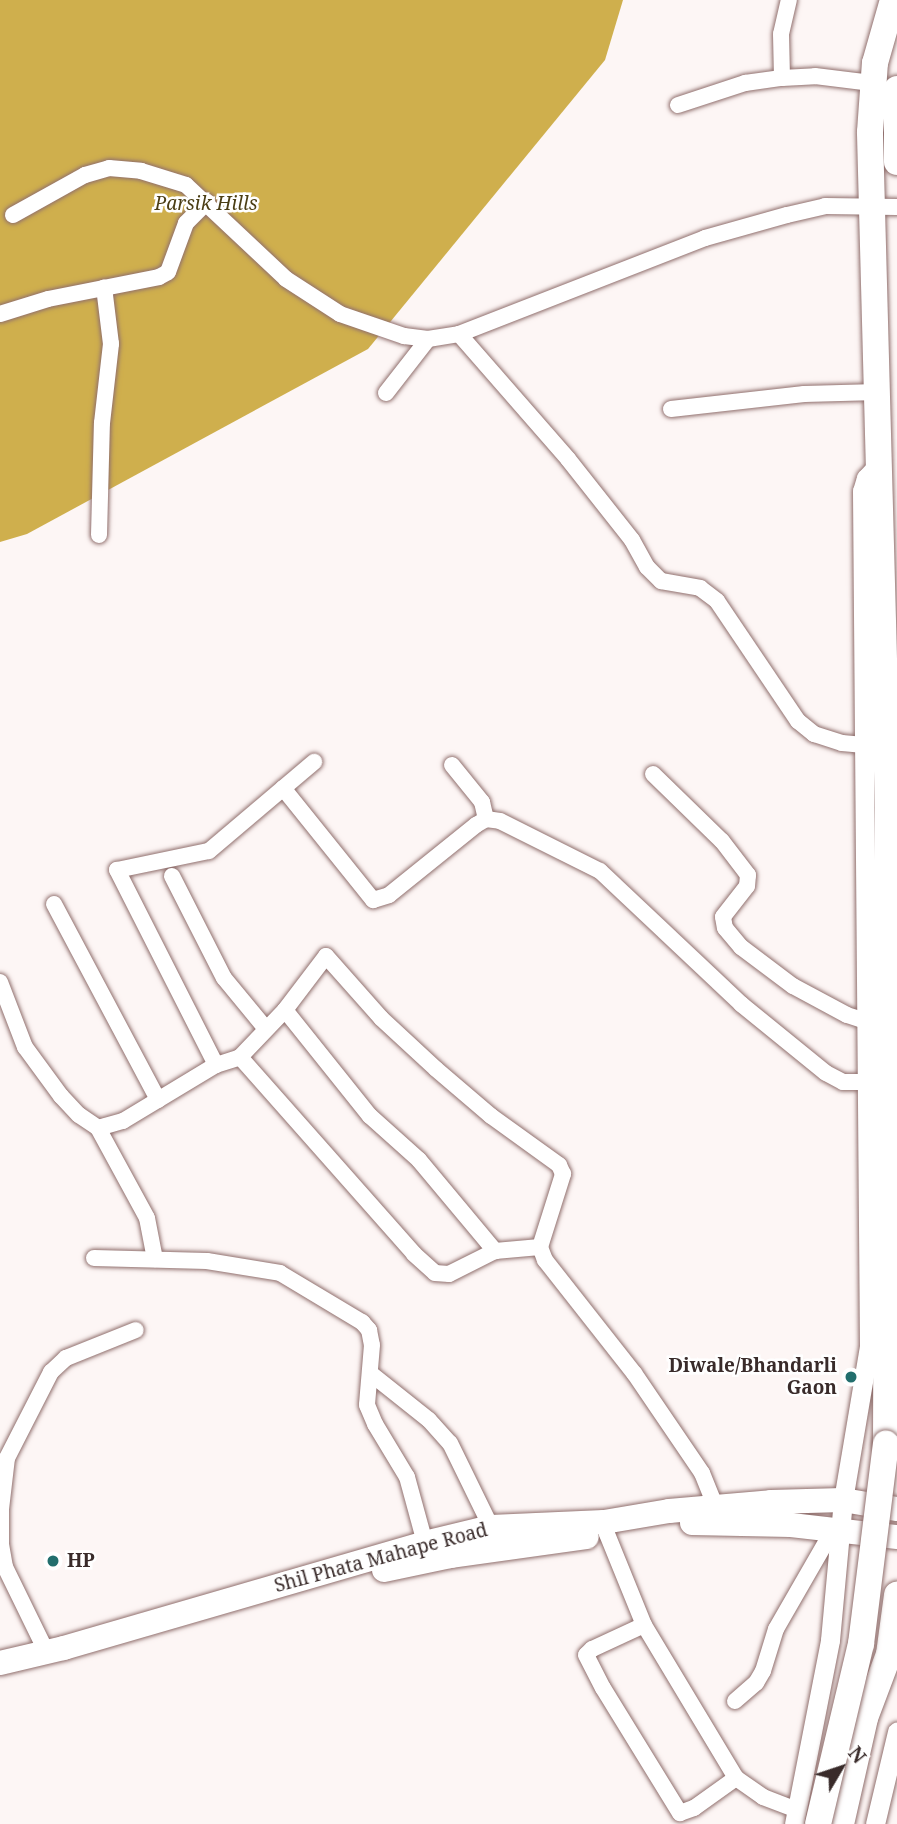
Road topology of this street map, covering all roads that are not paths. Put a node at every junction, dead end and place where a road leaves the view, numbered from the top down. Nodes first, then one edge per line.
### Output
1 (789, 0) edge
2 (893, 0) edge
3 (782, 78) junction
4 (885, 86) edge
5 (678, 105) dead end
6 (897, 162) edge
7 (207, 202) junction
8 (885, 206) edge
9 (13, 215) dead end
10 (104, 287) junction
11 (0, 314) edge
12 (887, 328) edge
13 (460, 334) junction
14 (428, 339) junction
15 (878, 392) junction
16 (386, 393) dead end
17 (671, 410) dead end
18 (880, 463) junction
19 (99, 535) dead end
20 (864, 745) junction
21 (314, 762) dead end
22 (452, 765) dead end
23 (653, 774) dead end
24 (282, 788) junction
25 (486, 819) junction
26 (172, 876) dead end
27 (54, 904) dead end
28 (0, 982) edge
29 (285, 1010) junction
30 (866, 1020) junction
31 (266, 1029) junction
32 (240, 1057) junction
33 (216, 1065) junction
34 (867, 1082) junction
35 (158, 1100) junction
36 (98, 1128) junction
37 (540, 1247) junction
38 (495, 1251) junction
39 (94, 1258) dead end
40 (155, 1259) junction
41 (136, 1330) dead end
42 (370, 1374) junction
43 (843, 1500) junction
44 (715, 1506) junction
45 (897, 1509) edge
46 (491, 1527) junction
47 (606, 1528) junction
48 (837, 1529) junction
49 (897, 1537) edge
50 (425, 1543) junction
51 (897, 1595) edge
52 (645, 1625) junction
53 (47, 1653) junction
54 (0, 1663) edge
55 (0, 1675) edge
56 (735, 1701) dead end
57 (897, 1736) edge
58 (736, 1779) junction
59 (803, 1819) edge
60 (841, 1824) edge
61 (875, 1824) edge

1 - 3 street
2 - 4 highway
3 - 4 street
3 - 5 street
4 - 6 highway
4 - 8 highway
7 - 9 street
7 - 10 street
7 - 14 street
8 - 12 highway
8 - 13 street
10 - 11 street
10 - 19 street
12 - 15 highway
13 - 14 street
13 - 20 street
14 - 16 street
15 - 17 street
15 - 18 highway
18 - 20 street
18 - 59 highway, bridge
20 - 30 street
21 - 24 street
22 - 25 street
23 - 30 street
24 - 25 street
24 - 33 street
25 - 34 street
26 - 31 street
27 - 35 street
28 - 36 street
29 - 31 street
29 - 37 street
29 - 38 street
30 - 34 street
31 - 32 street
32 - 33 street
32 - 38 street
33 - 35 street
34 - 43 street
35 - 36 street
36 - 40 street
37 - 38 street
37 - 44 street
39 - 40 street
40 - 42 street
41 - 53 street
42 - 46 street
42 - 50 street
43 - 44 main road, Shil Phata Mahape Road
43 - 45 main road, Shil Phata Mahape Road
43 - 48 street
44 - 47 main road, Shil Phata Mahape Road
46 - 47 main road, Shil Phata Mahape Road
46 - 50 main road, Shil Phata Mahape Road
47 - 48 main road, Shil Phata Mahape Road
47 - 52 street
47 - 55 main road, Shil Phata Mahape Road
48 - 49 main road, Shil Phata Mahape Road
48 - 56 street
48 - 59 street
50 - 53 main road, Shil Phata Mahape Road
51 - 60 highway
52 - 58 street
52 - 58 street
53 - 54 main road, Shil Phata Mahape Road
57 - 61 street
58 - 59 street

